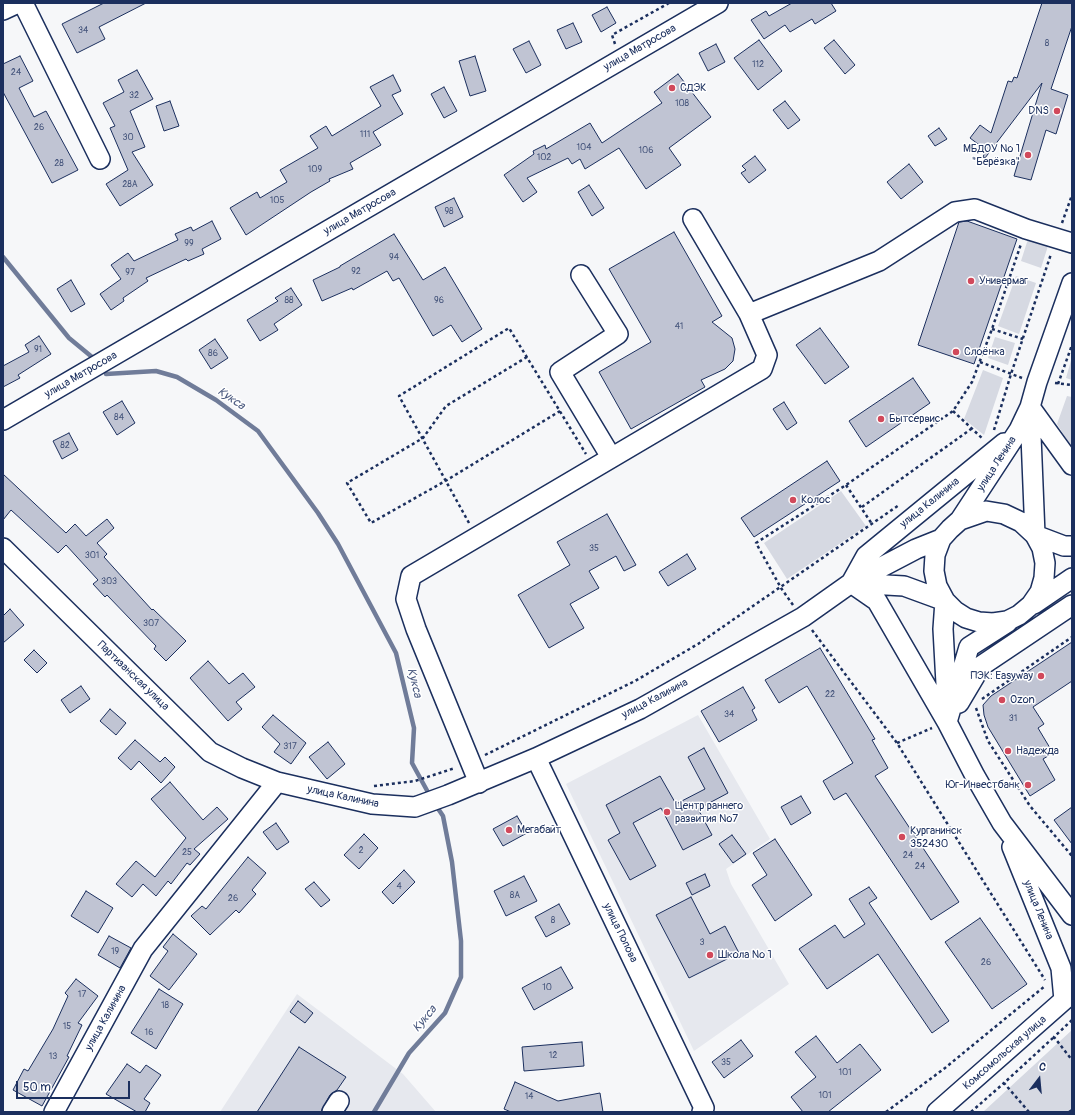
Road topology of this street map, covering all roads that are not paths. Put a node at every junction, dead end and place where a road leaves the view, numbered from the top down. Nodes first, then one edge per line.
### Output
1 (18, 3) edge
2 (23, 3) edge
3 (718, 3) edge
4 (3, 10) edge
5 (100, 159) dead end
6 (693, 218) dead end
7 (1064, 241) edge
8 (581, 275) dead end
9 (1072, 283) edge
10 (749, 314) junction
11 (1030, 407) junction
12 (3, 420) edge
13 (1019, 430) junction
14 (611, 457) junction
15 (1072, 465) edge
16 (960, 520) junction
17 (1035, 535) junction
18 (941, 540) junction
19 (1072, 546) edge
20 (3, 548) edge
21 (1072, 578) edge
22 (851, 583) junction
23 (945, 601) junction
24 (1072, 605) edge
25 (1019, 615) junction
26 (948, 722) junction
27 (536, 758) junction
28 (277, 782) junction
29 (479, 783) junction
30 (1002, 823) junction
31 (1072, 915) edge
32 (1068, 996) edge
33 (703, 1110) edge
34 (54, 1112) edge
35 (937, 1112) edge

1 - 4 street
2 - 5 street
3 - 12 street, улица Матросова
6 - 10 street
7 - 10 street
8 - 14 street
9 - 11 street, улица Ленина
10 - 14 street
11 - 13 street, улица Ленина
11 - 15 street
11 - 17 street, улица Ленина
13 - 16 street, улица Ленина
13 - 22 street, улица Калинина
14 - 29 street
16 - 17 street
16 - 18 street
17 - 19 street
17 - 25 street
18 - 22 street, улица Калинина
18 - 23 street
20 - 28 street, Партизанская улица
21 - 25 street
22 - 23 street
22 - 26 street, улица Ленина
22 - 27 street, улица Калинина
23 - 25 street
23 - 26 street, улица Ленина
24 - 26 street
25 - 26 street
26 - 30 street, улица Ленина
27 - 29 street, улица Калинина
27 - 33 street, улица Попова
28 - 29 street, улица Калинина
28 - 34 street, улица Калинина
30 - 31 street, улица Ленина
30 - 32 street, улица Ленина
32 - 35 street, Комсомольская улица

